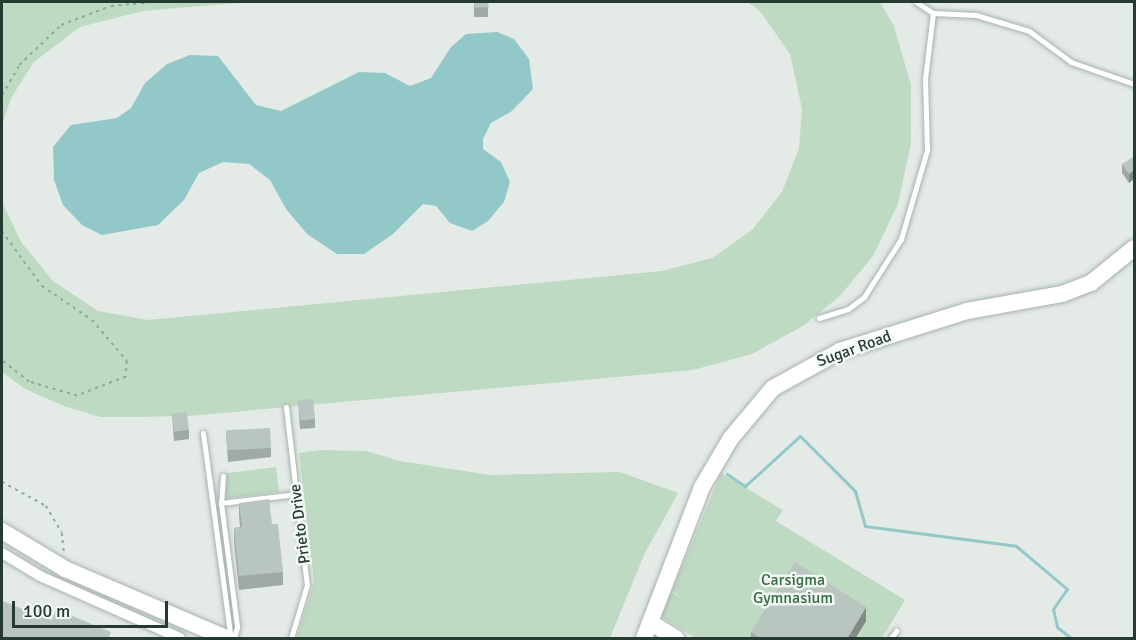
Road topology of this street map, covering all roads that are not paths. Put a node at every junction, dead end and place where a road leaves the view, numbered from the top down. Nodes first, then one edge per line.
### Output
1 (916, 2) edge
2 (933, 13) junction
3 (1134, 84) edge
4 (1133, 252) edge
5 (819, 318) dead end
6 (286, 407) dead end
7 (203, 433) dead end
8 (223, 476) dead end
9 (296, 494) junction
10 (221, 503) junction
11 (2, 531) edge
12 (2, 553) edge
13 (650, 622) junction
14 (896, 631) dead end
15 (180, 639) edge
16 (226, 639) edge
17 (233, 639) edge
18 (291, 639) edge
19 (644, 639) edge
20 (676, 639) edge
21 (891, 639) edge

1 - 2 lane
2 - 3 lane
2 - 5 lane
4 - 13 main road, Sugar Road
6 - 9 lane, Prieto Drive
7 - 17 lane
8 - 10 lane
9 - 10 lane
9 - 18 lane, Prieto Drive
10 - 17 lane
11 - 16 main road
12 - 15 street
13 - 19 main road, Sugar Road
13 - 20 main road
14 - 21 lane

